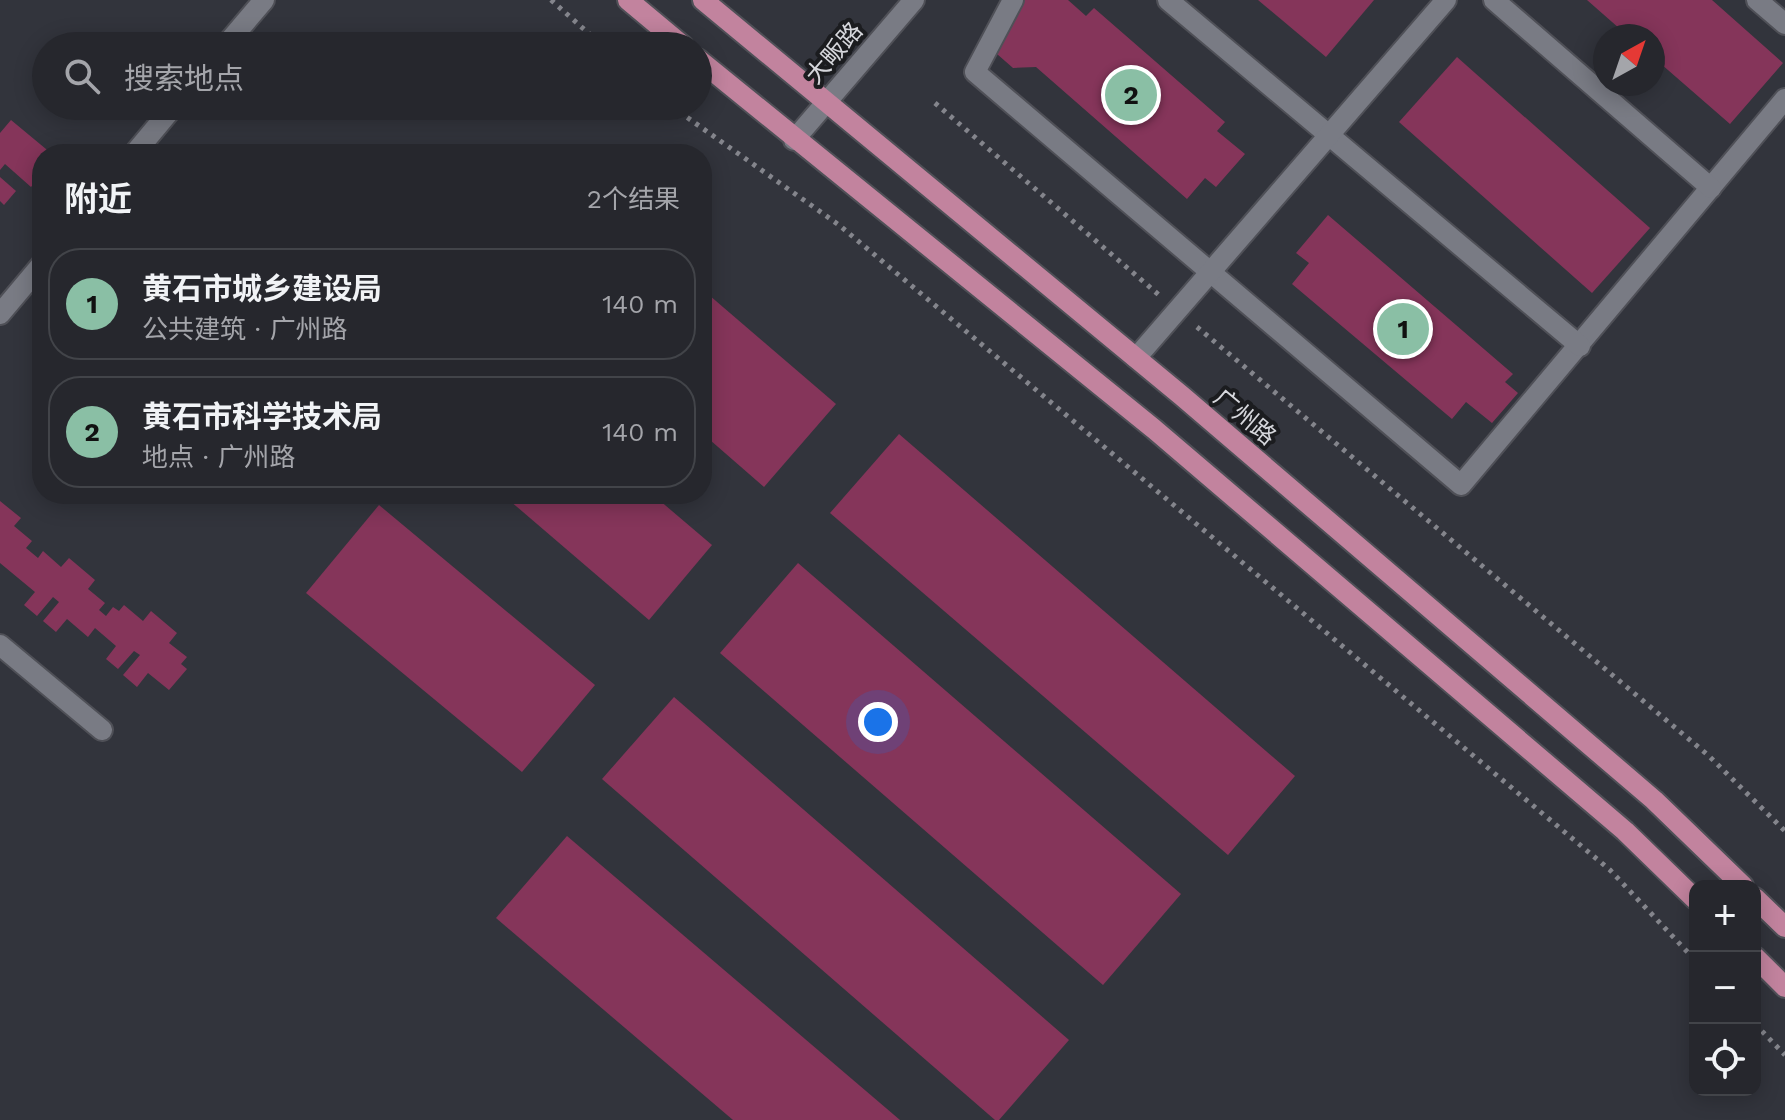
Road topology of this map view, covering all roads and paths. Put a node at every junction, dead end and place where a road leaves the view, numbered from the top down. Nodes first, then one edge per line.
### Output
1 (264, 0) edge
2 (551, 0) edge
3 (628, 0) edge
4 (703, 0) edge
5 (914, 0) edge
6 (1013, 0) edge
7 (1168, 0) edge
8 (1446, 0) edge
9 (1494, 0) edge
10 (1757, 0) edge
11 (1785, 24) edge
12 (237, 32) edge
13 (587, 32) edge
14 (666, 32) edge
15 (712, 71) edge
16 (1785, 99) edge
17 (827, 102) junction
18 (935, 103) dead end
19 (162, 120) edge
20 (691, 120) edge
21 (1329, 135) junction
22 (794, 140) junction
23 (142, 144) edge
24 (1711, 188) junction
25 (1212, 271) junction
26 (32, 276) edge
27 (1178, 311) junction
28 (0, 314) edge
29 (1580, 346) junction
30 (1136, 358) junction
31 (0, 645) edge
32 (102, 730) dead end
33 (1785, 831) edge
34 (1737, 880) edge
35 (1689, 893) edge
36 (1761, 904) edge
37 (1785, 927) edge
38 (1689, 954) edge
39 (1761, 963) edge
40 (1785, 987) edge
41 (1761, 1030) edge
42 (1785, 1055) edge

1 - 12 street
2 - 13 path
3 - 14 main road
4 - 17 main road, 广州路
5 - 17 street, 大畈路
6 - 25 street
7 - 21 street
8 - 21 street
9 - 24 street
10 - 11 street
15 - 22 main road
16 - 24 street
17 - 22 street, 大畈路
17 - 30 main road, 广州路
18 - 27 path
19 - 23 street
20 - 38 path
21 - 25 street
21 - 29 street
22 - 35 main road
24 - 29 street
25 - 27 street
25 - 29 street
26 - 28 street
27 - 30 street
27 - 33 path
30 - 34 main road, 广州路
31 - 32 street
36 - 37 main road
39 - 40 main road
41 - 42 path

